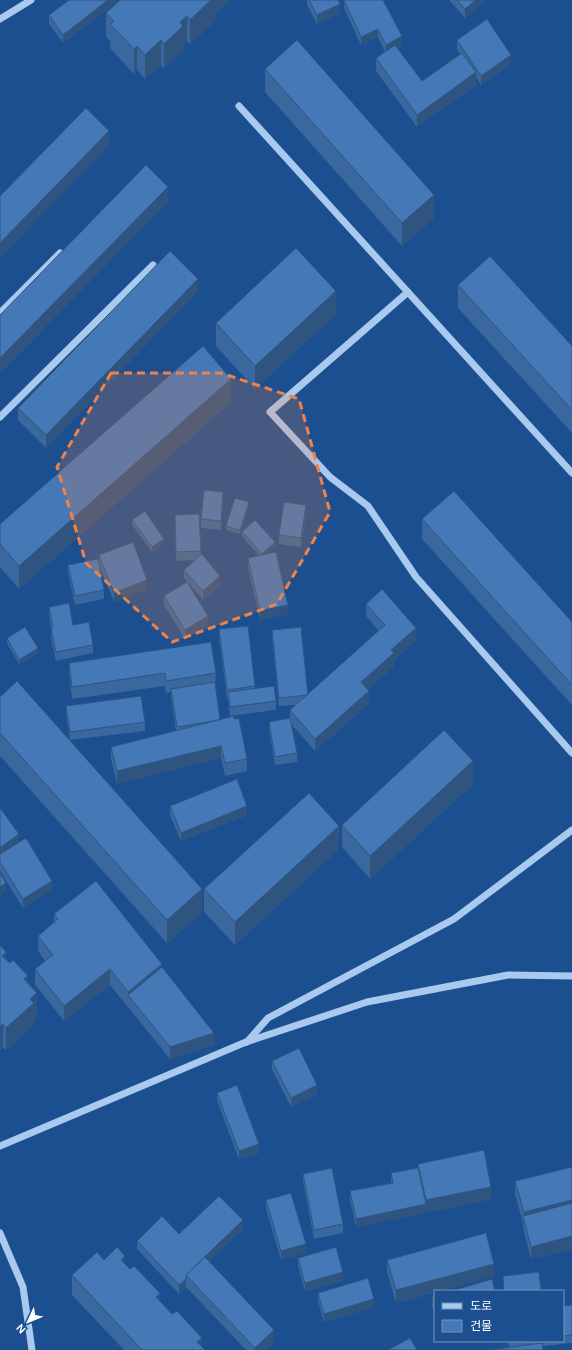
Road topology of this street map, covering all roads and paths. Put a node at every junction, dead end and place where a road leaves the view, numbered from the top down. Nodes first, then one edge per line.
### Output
1 (31, 0) edge
2 (0, 19) edge
3 (239, 106) dead end
4 (60, 253) edge
5 (153, 265) dead end
6 (408, 292) junction
7 (0, 313) edge
8 (0, 417) edge
9 (572, 473) edge
10 (572, 753) edge
11 (572, 830) edge
12 (572, 976) edge
13 (246, 1042) junction
14 (0, 1146) edge
15 (0, 1233) edge
16 (32, 1350) edge

1 - 2 street
3 - 6 street
4 - 7 street
5 - 8 street
6 - 9 street
6 - 10 street
11 - 13 street
12 - 13 street
13 - 14 street
15 - 16 street

